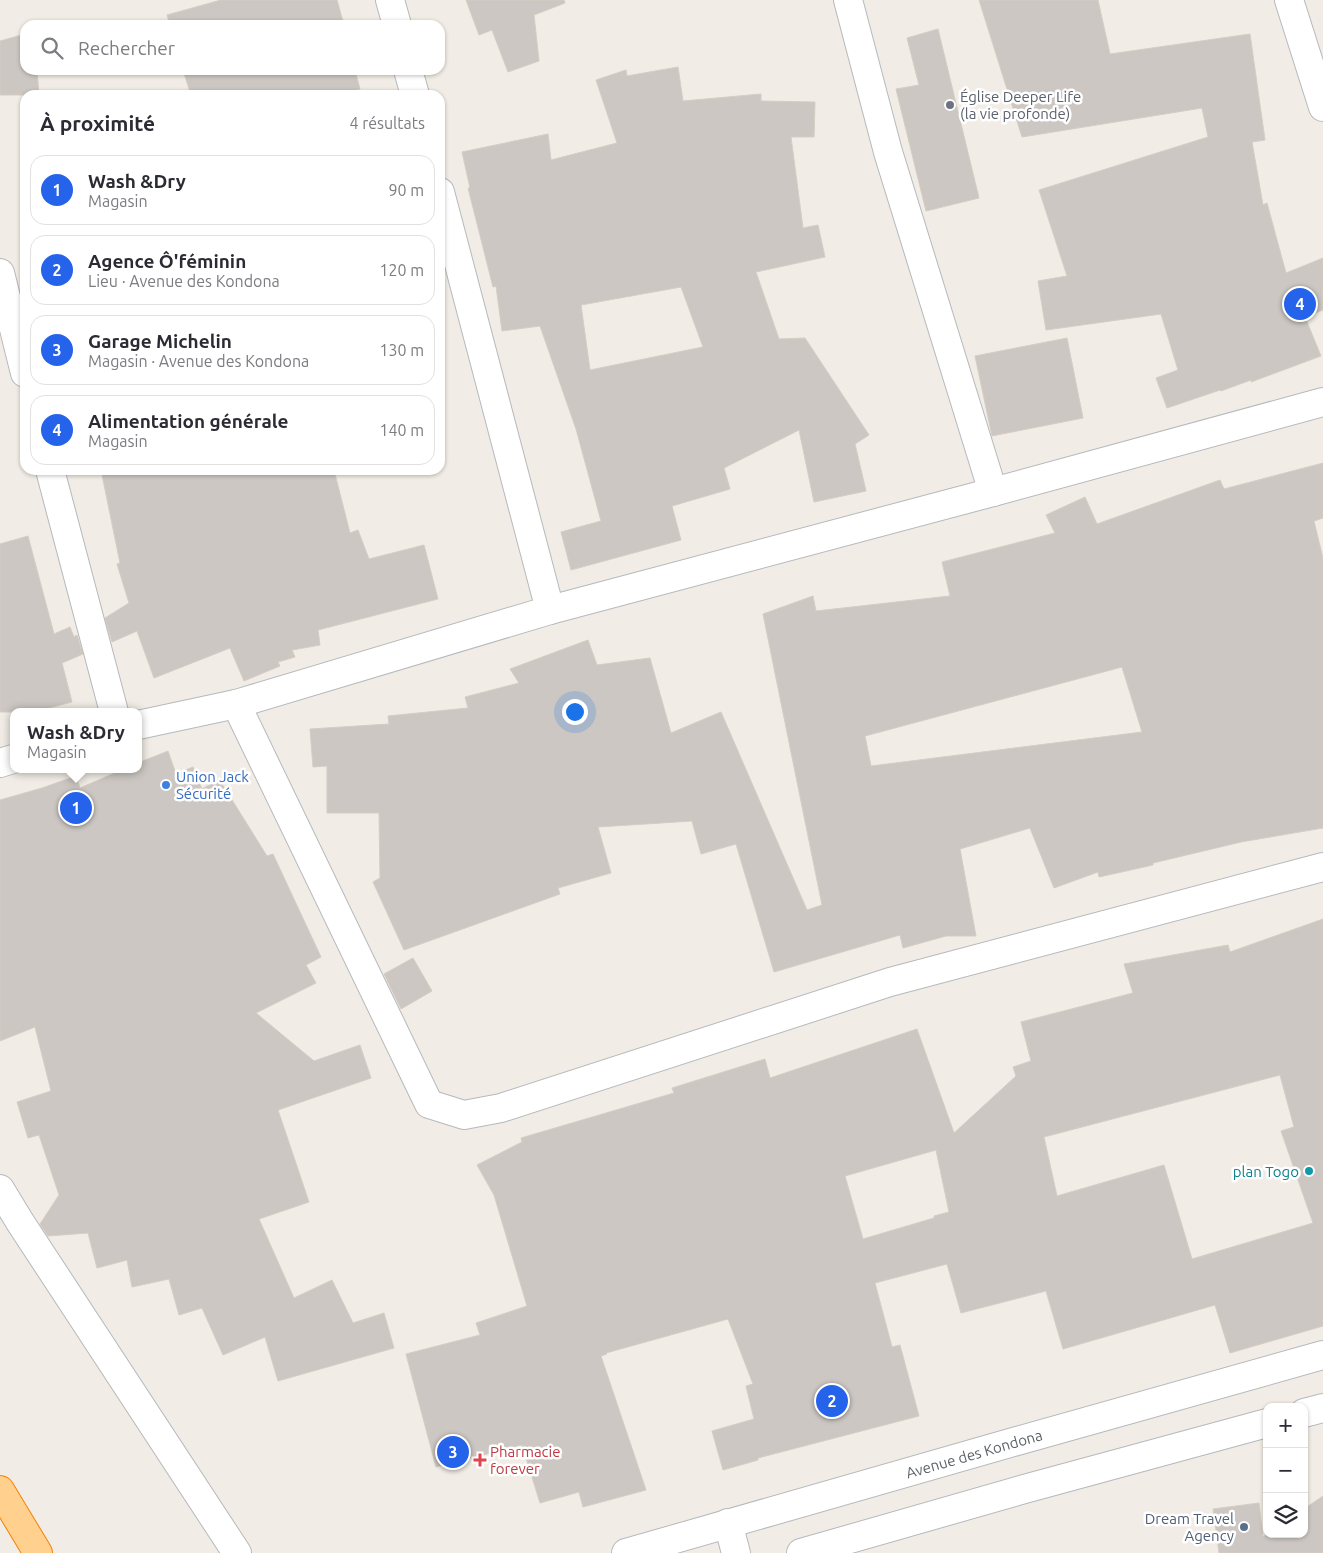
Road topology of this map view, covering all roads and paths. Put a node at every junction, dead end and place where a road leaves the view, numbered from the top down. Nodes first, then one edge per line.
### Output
1 (390, 0) edge
2 (848, 0) edge
3 (1289, 0) edge
4 (396, 20) edge
5 (409, 75) edge
6 (414, 90) edge
7 (1323, 107) edge
8 (445, 211) edge
9 (0, 273) edge
10 (20, 354) edge
11 (1323, 402) edge
12 (51, 475) edge
13 (993, 492) junction
14 (550, 610) junction
15 (236, 704) junction
16 (113, 708) edge
17 (142, 725) edge
18 (1323, 867) edge
19 (0, 1189) edge
20 (1323, 1355) edge
21 (1323, 1408) edge
22 (1308, 1412) edge
23 (1263, 1424) edge
24 (0, 1490) edge
25 (728, 1523) junction
26 (38, 1553) edge
27 (237, 1553) edge
28 (626, 1553) edge
29 (736, 1553) edge
30 (801, 1553) edge

1 - 4 street
2 - 13 street
3 - 7 street
5 - 6 street
8 - 14 street
9 - 10 street
11 - 13 street
12 - 16 street
13 - 14 street
14 - 15 street
15 - 17 street
15 - 18 street
19 - 27 street
20 - 25 street, Avenue des Kondona
21 - 22 street
23 - 30 street
24 - 26 highway
25 - 28 street, Avenue des Kondona
25 - 29 street

